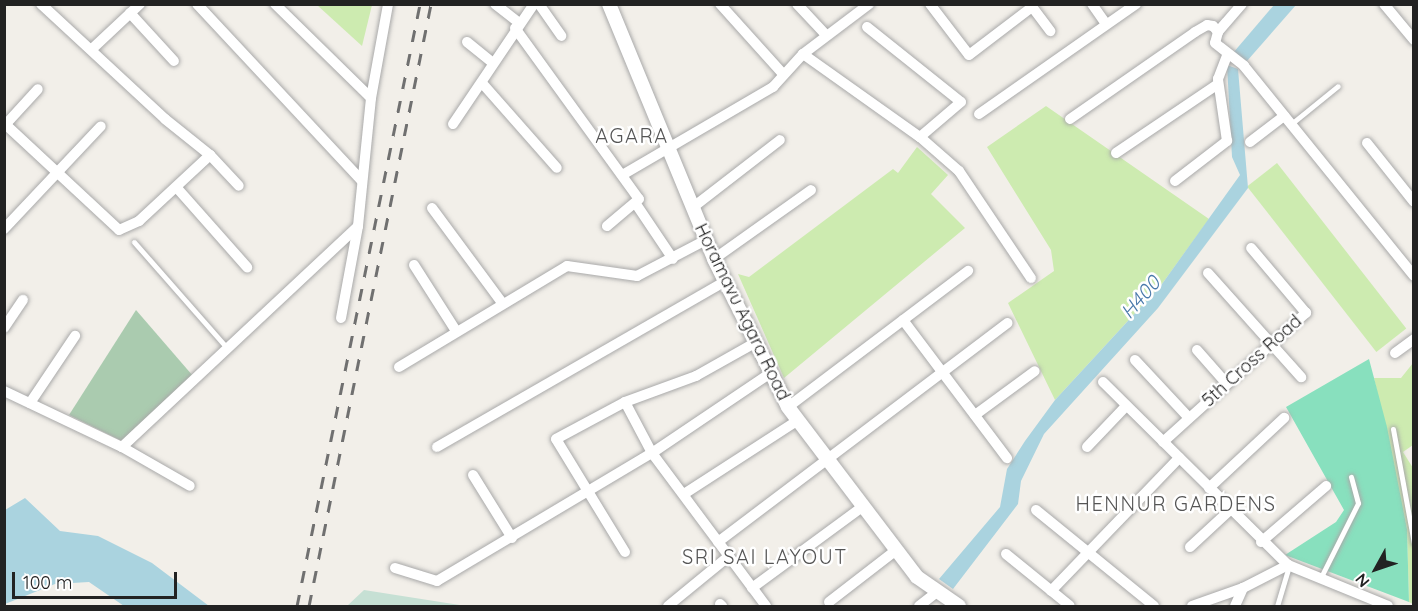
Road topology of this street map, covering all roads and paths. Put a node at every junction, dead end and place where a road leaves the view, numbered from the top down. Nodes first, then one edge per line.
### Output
1 (41, 4) edge
2 (140, 4) edge
3 (197, 4) edge
4 (275, 4) edge
5 (388, 4) edge
6 (495, 4) edge
7 (534, 4) edge
8 (539, 4) edge
9 (609, 4) edge
10 (720, 4) edge
11 (797, 4) edge
12 (868, 4) edge
13 (930, 4) edge
14 (1092, 4) edge
15 (1136, 4) edge
16 (1242, 4) edge
17 (1384, 4) edge
18 (1031, 6) edge
19 (130, 13) junction
20 (1106, 24) junction
21 (517, 25) junction
22 (867, 27) dead end
23 (1050, 31) dead end
24 (1218, 32) junction
25 (826, 35) junction
26 (561, 36) dead end
27 (1413, 40) edge
28 (466, 42) dead end
29 (92, 49) junction
30 (803, 54) junction
31 (1229, 57) junction
32 (174, 61) dead end
33 (492, 62) junction
34 (783, 74) junction
35 (482, 83) junction
36 (1218, 84) junction
37 (1338, 86) dead end
38 (38, 89) dead end
39 (371, 98) junction
40 (979, 114) dead end
41 (1070, 119) dead end
42 (1288, 120) junction
43 (5, 124) edge
44 (453, 124) dead end
45 (101, 126) dead end
46 (920, 137) junction
47 (780, 140) dead end
48 (1250, 142) dead end
49 (1367, 143) dead end
50 (668, 150) junction
51 (1116, 153) dead end
52 (210, 155) junction
53 (556, 168) dead end
54 (56, 174) junction
55 (624, 174) junction
56 (362, 181) junction
57 (1175, 181) dead end
58 (239, 186) dead end
59 (177, 188) junction
60 (812, 190) dead end
61 (1413, 202) edge
62 (636, 204) junction
63 (432, 208) dead end
64 (692, 208) junction
65 (358, 226) junction
66 (607, 226) dead end
67 (4, 229) edge
68 (706, 240) junction
69 (134, 242) dead end
70 (1251, 248) dead end
71 (673, 259) junction
72 (714, 259) junction
73 (414, 265) dead end
74 (248, 267) dead end
75 (968, 271) dead end
76 (1208, 273) dead end
77 (1413, 276) edge
78 (1031, 278) dead end
79 (724, 282) junction
80 (24, 300) dead end
81 (503, 304) junction
82 (341, 318) dead end
83 (903, 320) junction
84 (1008, 323) dead end
85 (4, 328) edge
86 (456, 331) junction
87 (75, 336) dead end
88 (1413, 339) edge
89 (753, 344) junction
90 (1270, 344) junction
91 (228, 350) junction
92 (1197, 350) dead end
93 (1395, 353) dead end
94 (1135, 360) dead end
95 (399, 367) dead end
96 (1035, 371) dead end
97 (943, 372) junction
98 (769, 374) junction
99 (1301, 377) dead end
100 (1102, 382) dead end
101 (1226, 383) junction
102 (4, 391) edge
103 (625, 402) junction
104 (30, 403) junction
105 (1126, 406) junction
106 (788, 407) junction
107 (975, 415) junction
108 (1189, 418) junction
109 (1284, 418) dead end
110 (797, 421) junction
111 (1392, 429) dead end
112 (1162, 442) junction
113 (122, 447) junction
114 (437, 447) dead end
115 (1087, 447) dead end
116 (652, 453) junction
117 (1007, 458) dead end
118 (1179, 458) junction
119 (826, 460) junction
120 (473, 475) dead end
121 (1351, 477) dead end
122 (190, 486) dead end
123 (1326, 486) dead end
124 (1209, 488) junction
125 (588, 491) junction
126 (684, 494) junction
127 (861, 508) junction
128 (1036, 510) dead end
129 (1230, 510) junction
130 (512, 538) junction
131 (718, 542) junction
132 (1262, 542) junction
133 (1413, 543) edge
134 (1190, 547) dead end
135 (895, 550) junction
136 (625, 552) dead end
137 (1006, 554) dead end
138 (1087, 554) junction
139 (729, 556) junction
140 (1289, 565) junction
141 (395, 568) dead end
142 (1320, 580) junction
143 (752, 588) junction
144 (1243, 588) junction
145 (1051, 591) junction
146 (937, 592) junction
147 (829, 602) dead end
148 (668, 606) edge
149 (766, 606) edge
150 (919, 606) edge
151 (959, 606) edge
152 (1070, 606) edge
153 (1154, 606) edge
154 (1192, 606) edge
155 (1235, 606) edge
156 (1277, 606) edge
157 (1388, 606) edge

1 - 29 street
2 - 19 street
3 - 56 street
4 - 39 street
5 - 39 street
6 - 21 street
7 - 21 street
8 - 26 street
9 - 50 street, Horamavu Agara Road
10 - 34 street
11 - 25 street
12 - 25 street
13 - 18 street
14 - 20 street
15 - 20 street
16 - 24 street
17 - 27 street
18 - 23 street
19 - 29 street
19 - 32 street
20 - 40 street
21 - 33 street
21 - 55 street
22 - 46 street
24 - 31 street
24 - 41 street
25 - 30 street
28 - 33 street
29 - 52 street
30 - 34 street
30 - 46 street
31 - 36 street
31 - 42 street
33 - 35 street
34 - 50 street
35 - 44 street
35 - 53 street
36 - 51 street
36 - 57 street
37 - 42 lane
38 - 43 street
39 - 56 street
42 - 48 street
42 - 77 street
43 - 54 street
45 - 54 street
46 - 78 street
47 - 64 street
49 - 61 street
50 - 55 street
50 - 64 street, Horamavu Agara Road
52 - 58 street
52 - 59 street
54 - 59 street
54 - 67 street
55 - 62 street
56 - 65 street
59 - 74 street
60 - 72 street
62 - 66 street
62 - 71 street
63 - 81 street
64 - 68 street, Horamavu Agara Road
65 - 82 street
65 - 91 street
68 - 71 street
68 - 72 street, Horamavu Agara Road
69 - 91 lane
70 - 90 street, 5th Cross Road
71 - 81 street
72 - 79 street, Horamavu Agara Road
73 - 86 street
75 - 83 street
76 - 90 street
79 - 89 street, Horamavu Agara Road
79 - 114 street
80 - 85 street
81 - 86 street
83 - 97 street
83 - 106 street
84 - 97 street
86 - 95 street
87 - 104 street
88 - 93 street
89 - 98 street, Horamavu Agara Road
89 - 103 street
90 - 99 street
90 - 101 street, 5th Cross Road
91 - 113 street
92 - 101 street
94 - 108 street
96 - 107 street
97 - 107 street
97 - 119 street
98 - 106 street, Horamavu Agara Road
98 - 116 street
100 - 105 street
101 - 108 street, 5th Cross Road
102 - 104 street
103 - 116 street
103 - 125 street
104 - 113 street
105 - 112 street
105 - 115 street
106 - 110 street, Horamavu Agara Road
107 - 117 street
108 - 112 street, 5th Cross Road
109 - 124 street
110 - 119 street, Horamavu Agara Road
110 - 126 street
111 - 133 lane
112 - 118 street
113 - 122 street
116 - 125 street
116 - 126 street
118 - 124 street
118 - 138 street
119 - 127 street, Horamavu Agara Road
119 - 131 street
120 - 130 street
121 - 142 lane
123 - 132 street
124 - 129 street
125 - 130 street
125 - 136 street
126 - 131 street
127 - 135 street, Horamavu Agara Road
127 - 143 street
128 - 138 street
129 - 132 street
129 - 134 street
130 - 141 street
131 - 139 street
132 - 140 street
135 - 146 street, Horamavu Agara Road
135 - 147 street
137 - 145 street
138 - 145 street
138 - 153 street
139 - 143 street
139 - 148 street
140 - 142 street
140 - 144 street
140 - 156 lane
142 - 157 street
143 - 149 street
144 - 154 street
144 - 155 street
145 - 152 street
146 - 150 street
146 - 151 street, Horamavu Agara Road

